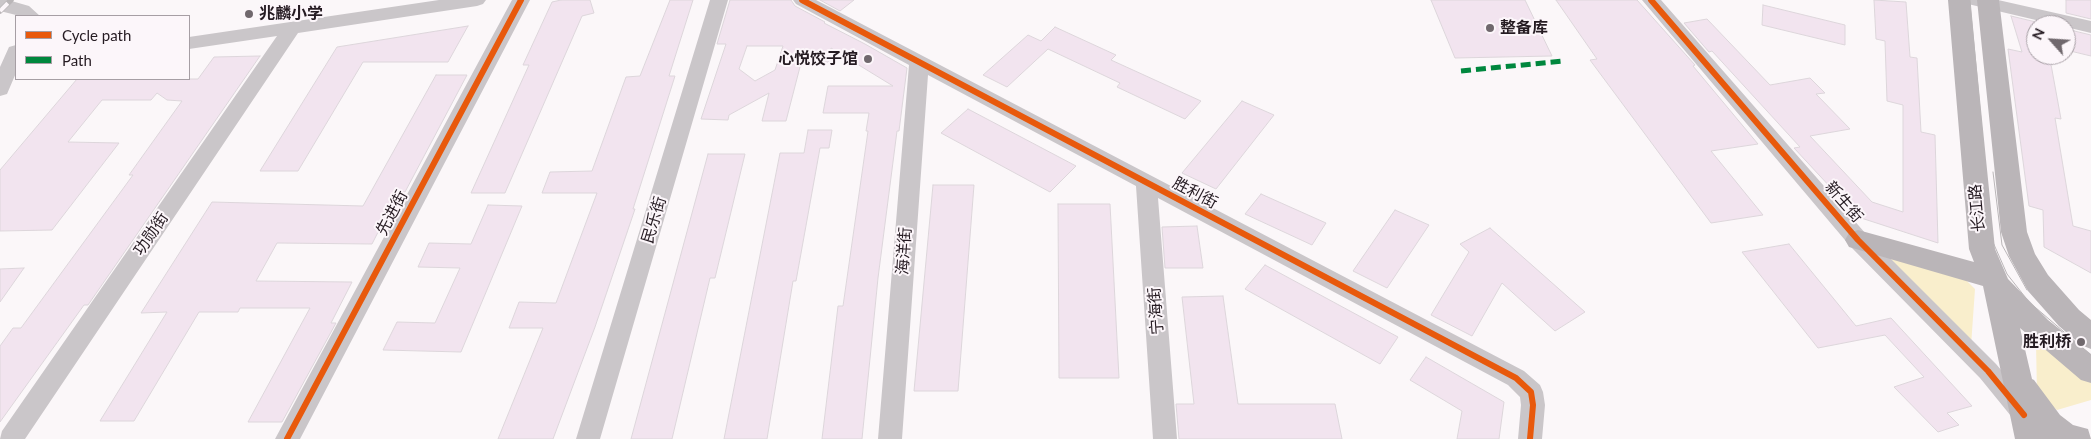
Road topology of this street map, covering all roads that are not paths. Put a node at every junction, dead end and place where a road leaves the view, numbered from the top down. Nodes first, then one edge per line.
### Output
1 (477, 0) edge
2 (521, 0) edge
3 (720, 0) edge
4 (802, 0) edge
5 (1651, 0) edge
6 (1959, 0) edge
7 (1982, 1) edge
8 (0, 3) edge
9 (30, 15) edge
10 (2091, 27) edge
11 (291, 29) junction
12 (190, 43) edge
13 (14, 62) edge
14 (919, 63) junction
15 (0, 89) edge
16 (1146, 183) junction
17 (1858, 240) junction
18 (1995, 281) junction
19 (2091, 337) edge
20 (2012, 361) junction
21 (2091, 371) edge
22 (2027, 427) edge
23 (11, 439) edge
24 (287, 439) edge
25 (588, 439) edge
26 (890, 439) edge
27 (1165, 439) edge
28 (1530, 439) edge
29 (2077, 439) edge

1 - 11 street
2 - 24 street, 先进街
3 - 25 street, 民乐街
4 - 14 street, 胜利街
5 - 17 street, 新生街
6 - 18 main road, 长江路
7 - 10 street
7 - 19 main road, 长江路
8 - 9 street
11 - 12 street
11 - 23 street, 功勋街
13 - 15 street
14 - 16 street, 胜利街
14 - 26 street, 海洋街
16 - 27 street, 宁海街
16 - 28 street, 胜利街
17 - 18 main road
17 - 22 street, 新生街
18 - 20 main road
18 - 21 main road, 长江路
20 - 22 main road
20 - 29 main road

